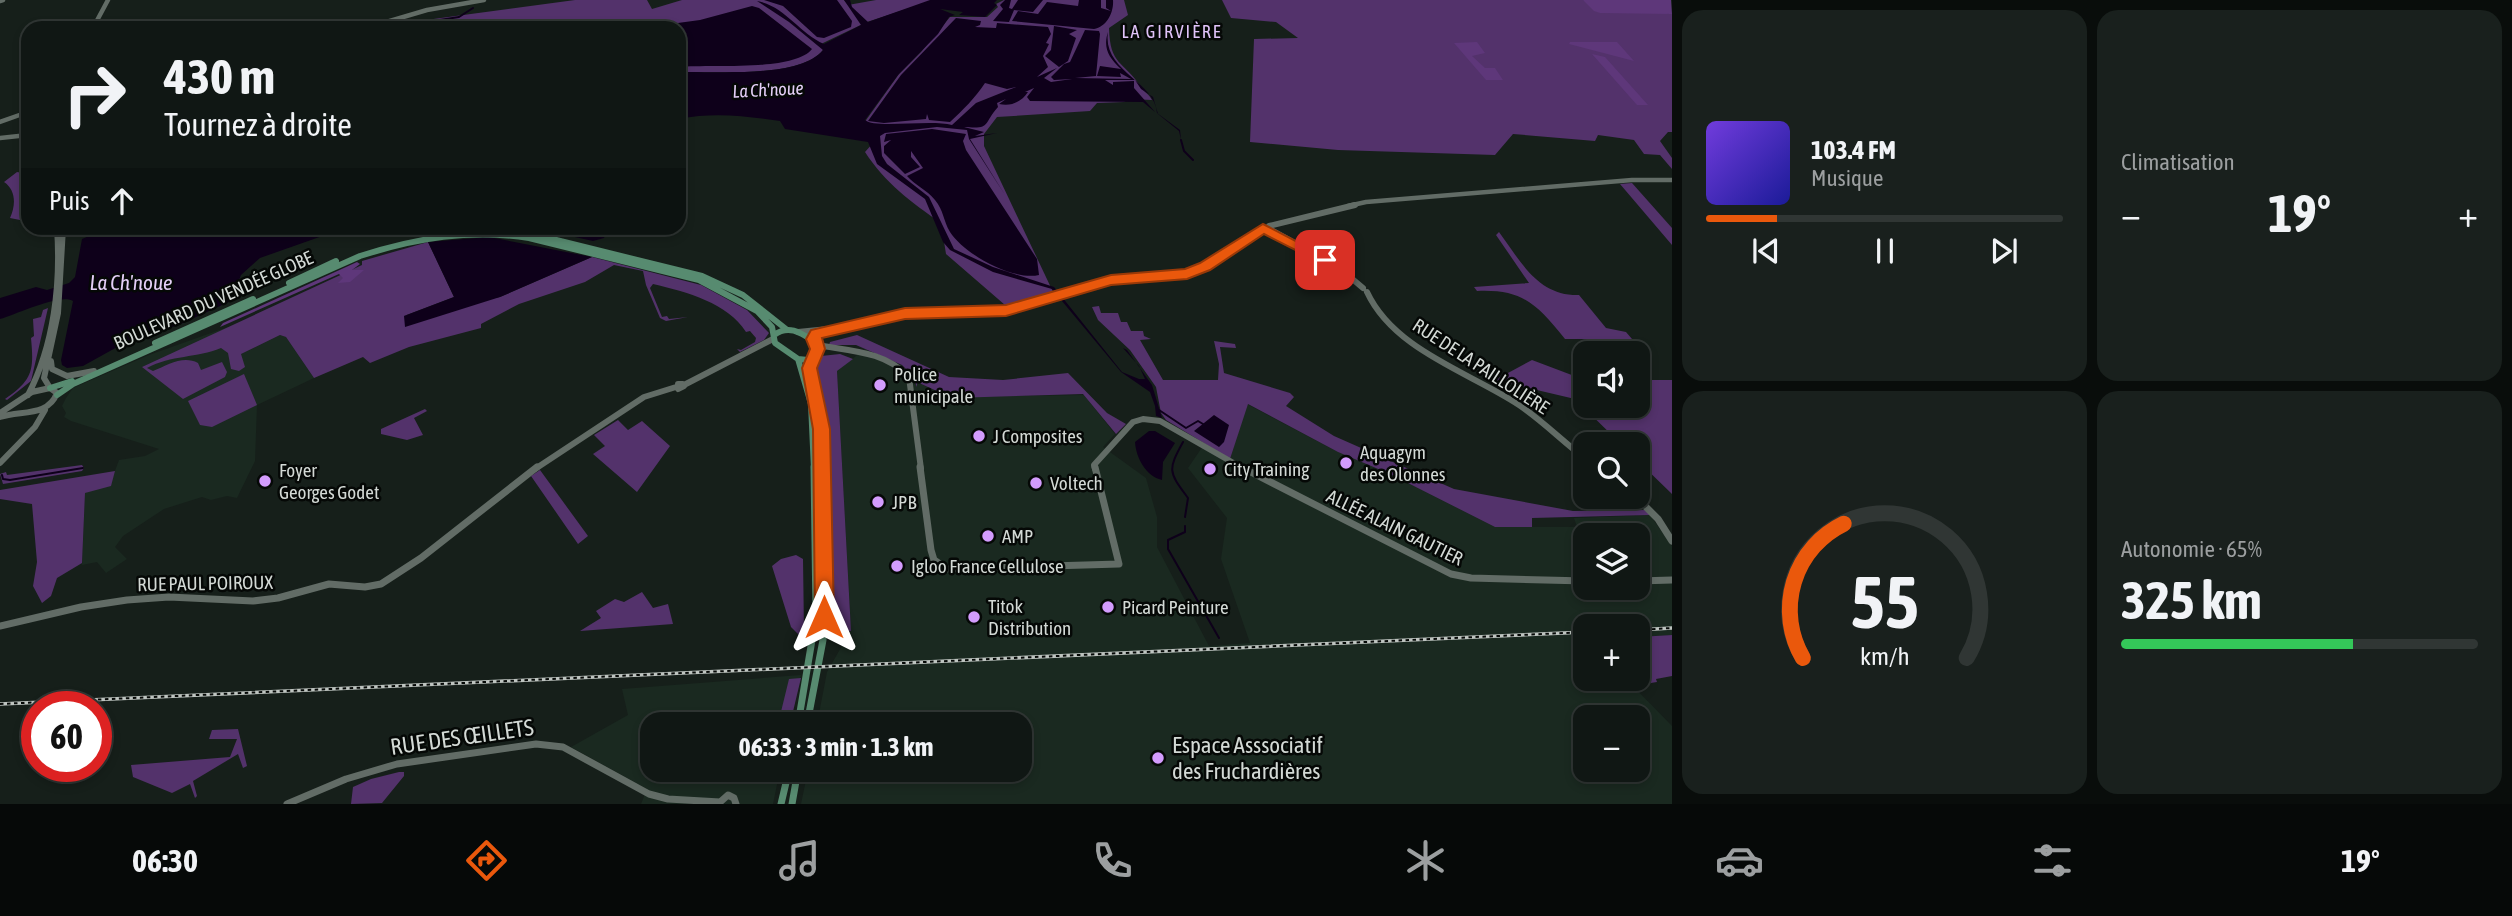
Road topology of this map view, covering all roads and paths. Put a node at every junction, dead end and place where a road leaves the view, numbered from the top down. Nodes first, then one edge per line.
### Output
1 (108, 0) edge
2 (484, 0) edge
3 (97, 21) edge
4 (390, 21) edge
5 (21, 115) edge
6 (0, 122) edge
7 (21, 136) edge
8 (0, 138) edge
9 (1672, 180) edge
10 (1267, 228) junction
11 (57, 235) edge
12 (62, 235) edge
13 (425, 235) edge
14 (451, 235) edge
15 (487, 235) edge
16 (536, 235) edge
17 (58, 283) junction
18 (56, 305) junction
19 (786, 329) junction
20 (827, 329) junction
21 (798, 331) junction
22 (775, 340) junction
23 (816, 344) junction
24 (849, 350) junction
25 (50, 353) junction
26 (813, 356) junction
27 (798, 359) junction
28 (94, 371) junction
29 (50, 388) junction
30 (57, 395) junction
31 (25, 398) junction
32 (46, 408) junction
33 (26, 412) junction
34 (0, 415) edge
35 (30, 432) junction
36 (1573, 448) edge
37 (0, 463) edge
38 (1648, 509) edge
39 (1672, 541) edge
40 (1672, 580) edge
41 (1573, 581) edge
42 (1650, 581) edge
43 (0, 626) edge
44 (815, 659) junction
45 (812, 678) junction
46 (802, 712) edge
47 (808, 712) edge
48 (786, 782) edge
49 (797, 782) edge
50 (720, 803) edge
51 (286, 804) edge
52 (736, 804) edge
53 (781, 804) edge
54 (792, 804) edge

1 - 3 street
2 - 4 street
5 - 6 street
7 - 8 street
9 - 10 street
10 - 20 street
10 - 36 street, RUE DE LA PAILLOLIÈRE
11 - 17 street
12 - 17 street
13 - 28 main road, BOULEVARD DU VENDÉE GLOBE
14 - 30 main road, BOULEVARD DU VENDÉE GLOBE
15 - 22 main road, BOULEVARD DU VENDÉE GLOBE
16 - 19 main road, BOULEVARD DU VENDÉE GLOBE
17 - 18 street
18 - 25 street
18 - 31 street
19 - 21 main road
19 - 22 main road
20 - 21 street
20 - 23 street
21 - 23 main road
22 - 27 main road, BOULEVARD DU VENDÉE GLOBE
22 - 43 street, RUE PAUL POIROUX
23 - 24 street
23 - 26 main road
24 - 26 street
24 - 41 street, ALLÉE ALAIN GAUTIER
25 - 28 street
25 - 29 street
26 - 27 main road
26 - 44 main road
27 - 44 main road
28 - 29 main road, BOULEVARD DU VENDÉE GLOBE
29 - 30 street
29 - 31 street
30 - 32 street
31 - 33 street
31 - 34 street
32 - 33 street
32 - 35 street
33 - 34 street
33 - 35 street
35 - 37 street
38 - 39 street
40 - 42 street
44 - 45 main road
45 - 46 main road
45 - 47 main road
48 - 53 main road
49 - 54 main road
50 - 51 street, RUE DES ŒILLETS
50 - 52 street, RUE DES ŒILLETS

